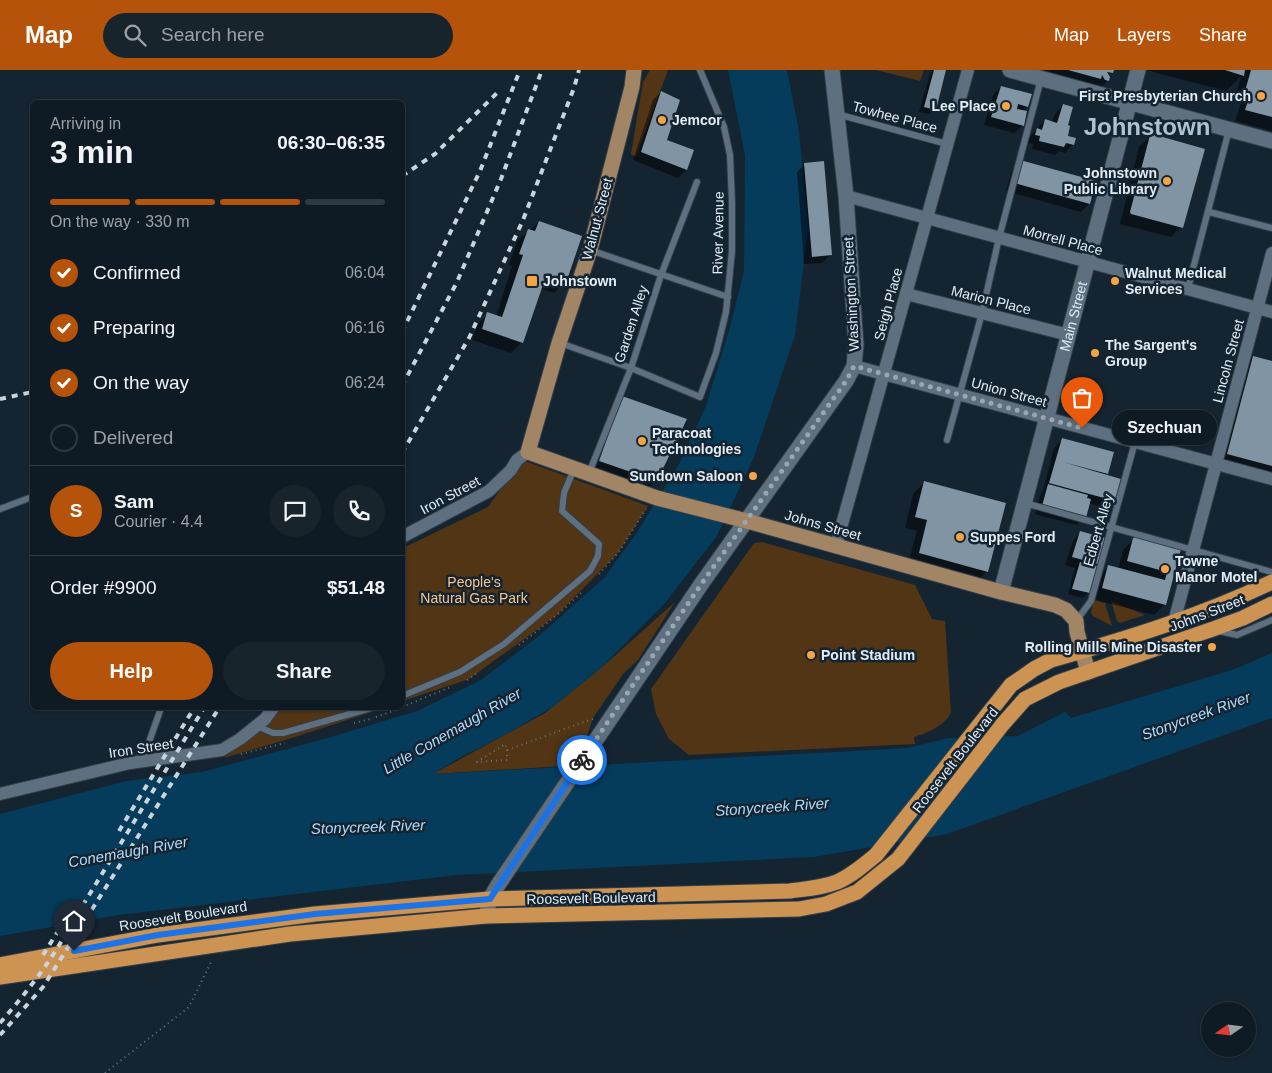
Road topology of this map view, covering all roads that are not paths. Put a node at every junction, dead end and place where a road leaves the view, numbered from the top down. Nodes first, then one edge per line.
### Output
1 (634, 70) edge
2 (700, 70) edge
3 (832, 70) edge
4 (968, 70) edge
5 (1010, 70) edge
6 (1138, 70) edge
7 (1041, 78) junction
8 (1130, 102) junction
9 (837, 114) junction
10 (1229, 129) junction
11 (1272, 141) edge
12 (947, 144) junction
13 (697, 182) dead end
14 (846, 196) junction
15 (1209, 212) junction
16 (927, 218) junction
17 (1272, 228) edge
18 (999, 238) junction
19 (590, 250) junction
20 (1272, 254) edge
21 (1088, 262) junction
22 (661, 275) junction
23 (1188, 288) junction
24 (906, 294) junction
25 (728, 297) junction
26 (1258, 308) junction
27 (1272, 312) edge
28 (982, 313) junction
29 (1069, 335) junction
30 (559, 342) junction
31 (854, 366) junction
32 (631, 368) junction
33 (885, 374) junction
34 (960, 395) junction
35 (1047, 418) junction
36 (947, 440) dead end
37 (1135, 442) junction
38 (528, 452) junction
39 (1216, 464) junction
40 (581, 472) junction
41 (1272, 479) edge
42 (30, 498) edge
43 (1025, 503) junction
44 (0, 509) edge
45 (747, 521) junction
46 (1112, 527) junction
47 (405, 535) edge
48 (836, 546) junction
49 (1193, 549) junction
50 (1272, 572) edge
51 (1272, 582) edge
52 (1001, 592) junction
53 (1272, 604) edge
54 (1272, 620) edge
55 (1076, 621) junction
56 (1174, 622) junction
57 (1214, 629) junction
58 (1082, 651) junction
59 (1088, 672) junction
60 (405, 695) edge
61 (159, 710) edge
62 (272, 710) edge
63 (364, 710) edge
64 (257, 726) junction
65 (142, 762) junction
66 (0, 794) edge
67 (490, 899) junction
68 (486, 916) junction
69 (0, 965) edge
70 (0, 977) edge

1 - 19 main road, Walnut Street
2 - 25 lane, River Avenue
3 - 9 main road, Washington Street
4 - 12 street, Seigh Place
5 - 7 main road
6 - 8 main road, Main Street
7 - 8 main road
7 - 18 lane
8 - 10 main road
8 - 21 main road, Main Street
9 - 12 lane, Towhee Place
9 - 14 main road, Washington Street
10 - 11 main road
10 - 15 lane
12 - 16 street, Seigh Place
13 - 22 lane, Garden Alley
14 - 16 street, Morrell Place
14 - 31 main road, Washington Street
15 - 17 lane
15 - 23 lane
16 - 18 street, Morrell Place
16 - 24 street, Seigh Place
18 - 21 street, Morrell Place
18 - 28 lane
19 - 22 lane
19 - 30 main road, Walnut Street
20 - 26 street, Lincoln Street
21 - 23 street, Morrell Place
21 - 29 main road, Main Street
22 - 25 lane
22 - 32 lane, Garden Alley
23 - 26 street, Morrell Place
24 - 28 street, Marion Place
24 - 33 street, Seigh Place
25 - 32 lane, River Avenue
26 - 27 street, Morrell Place
26 - 39 street, Lincoln Street
28 - 29 street, Marion Place
28 - 34 lane
29 - 35 main road, Main Street
30 - 32 lane
30 - 38 main road, Walnut Street
31 - 33 street, Union Street
31 - 45 main road, Washington Street
32 - 40 lane, Garden Alley
33 - 34 street, Union Street
33 - 48 street, Seigh Place
34 - 35 street, Union Street
34 - 36 lane
35 - 37 street, Union Street
35 - 43 main road, Main Street
37 - 39 street, Union Street
37 - 46 lane, Edbert Alley
38 - 40 main road, Johns Street
38 - 47 street, Iron Street
39 - 41 street, Union Street
39 - 49 street, Lincoln Street
40 - 45 main road, Johns Street
40 - 60 lane, Garden Alley
42 - 44 lane
43 - 46 lane
43 - 52 main road, Main Street
45 - 48 main road, Johns Street
45 - 67 main road, Washington Street
46 - 49 lane
46 - 55 lane, Edbert Alley
48 - 52 main road, Johns Street
49 - 50 lane
49 - 56 street, Lincoln Street
51 - 56 highway, Johns Street
52 - 55 main road, Johns Street
53 - 57 highway, Johns Street
54 - 57 lane
55 - 58 main road
56 - 58 highway, Johns Street
57 - 59 highway, Johns Street
58 - 59 main road
58 - 67 highway, Roosevelt Boulevard
59 - 68 highway, Roosevelt Boulevard
61 - 65 lane
62 - 64 street, Iron Street
63 - 64 lane
64 - 65 street, Iron Street
65 - 66 street, Iron Street
67 - 68 main road, Washington Street
67 - 69 highway, Roosevelt Boulevard
68 - 70 highway, Roosevelt Boulevard

